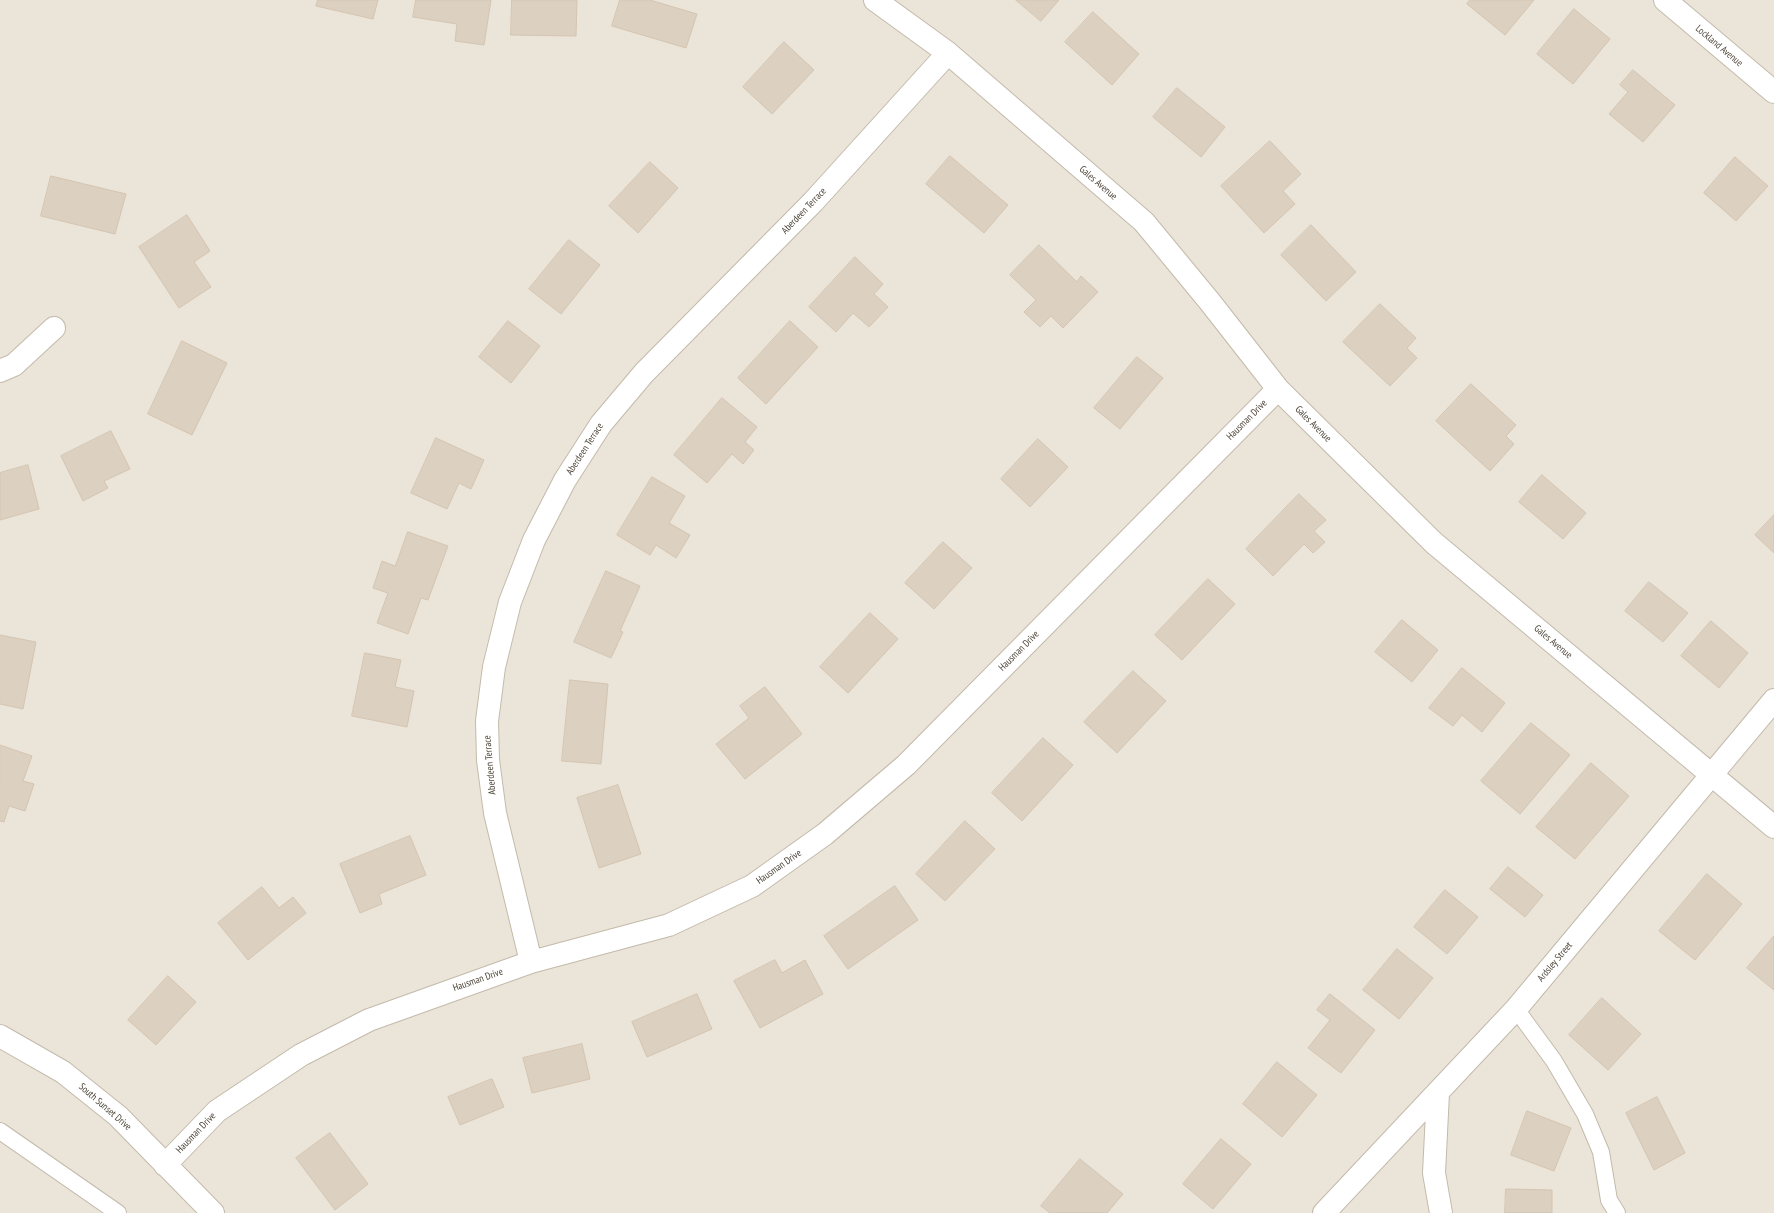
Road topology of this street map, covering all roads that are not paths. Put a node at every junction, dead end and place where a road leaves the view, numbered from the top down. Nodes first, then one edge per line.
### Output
1 (875, 0) edge
2 (1665, 0) edge
3 (948, 53) junction
4 (1774, 92) edge
5 (54, 328) dead end
6 (0, 371) edge
7 (1278, 389) junction
8 (1774, 700) edge
9 (1711, 774) junction
10 (1774, 827) edge
11 (531, 962) junction
12 (1516, 1009) junction
13 (0, 1036) edge
14 (1438, 1093) junction
15 (0, 1131) edge
16 (165, 1165) junction
17 (118, 1213) edge
18 (213, 1213) edge
19 (1324, 1213) edge
20 (1441, 1213) edge
21 (1617, 1213) edge

1 - 3 street, Gales Avenue
2 - 4 street, Lockland Avenue
3 - 7 street, Gales Avenue
3 - 11 street, Aberdeen Terrace
5 - 6 street
7 - 9 street, Gales Avenue
7 - 11 street, Hausman Drive
8 - 9 street, Ardsley Street
9 - 10 street, Gales Avenue
9 - 12 street, Ardsley Street
11 - 16 street, Hausman Drive
12 - 14 street, Ardsley Street
12 - 21 lane
13 - 16 street, South Sunset Drive
14 - 19 street, Ardsley Street
14 - 20 street
15 - 17 lane
16 - 18 street, South Sunset Drive

